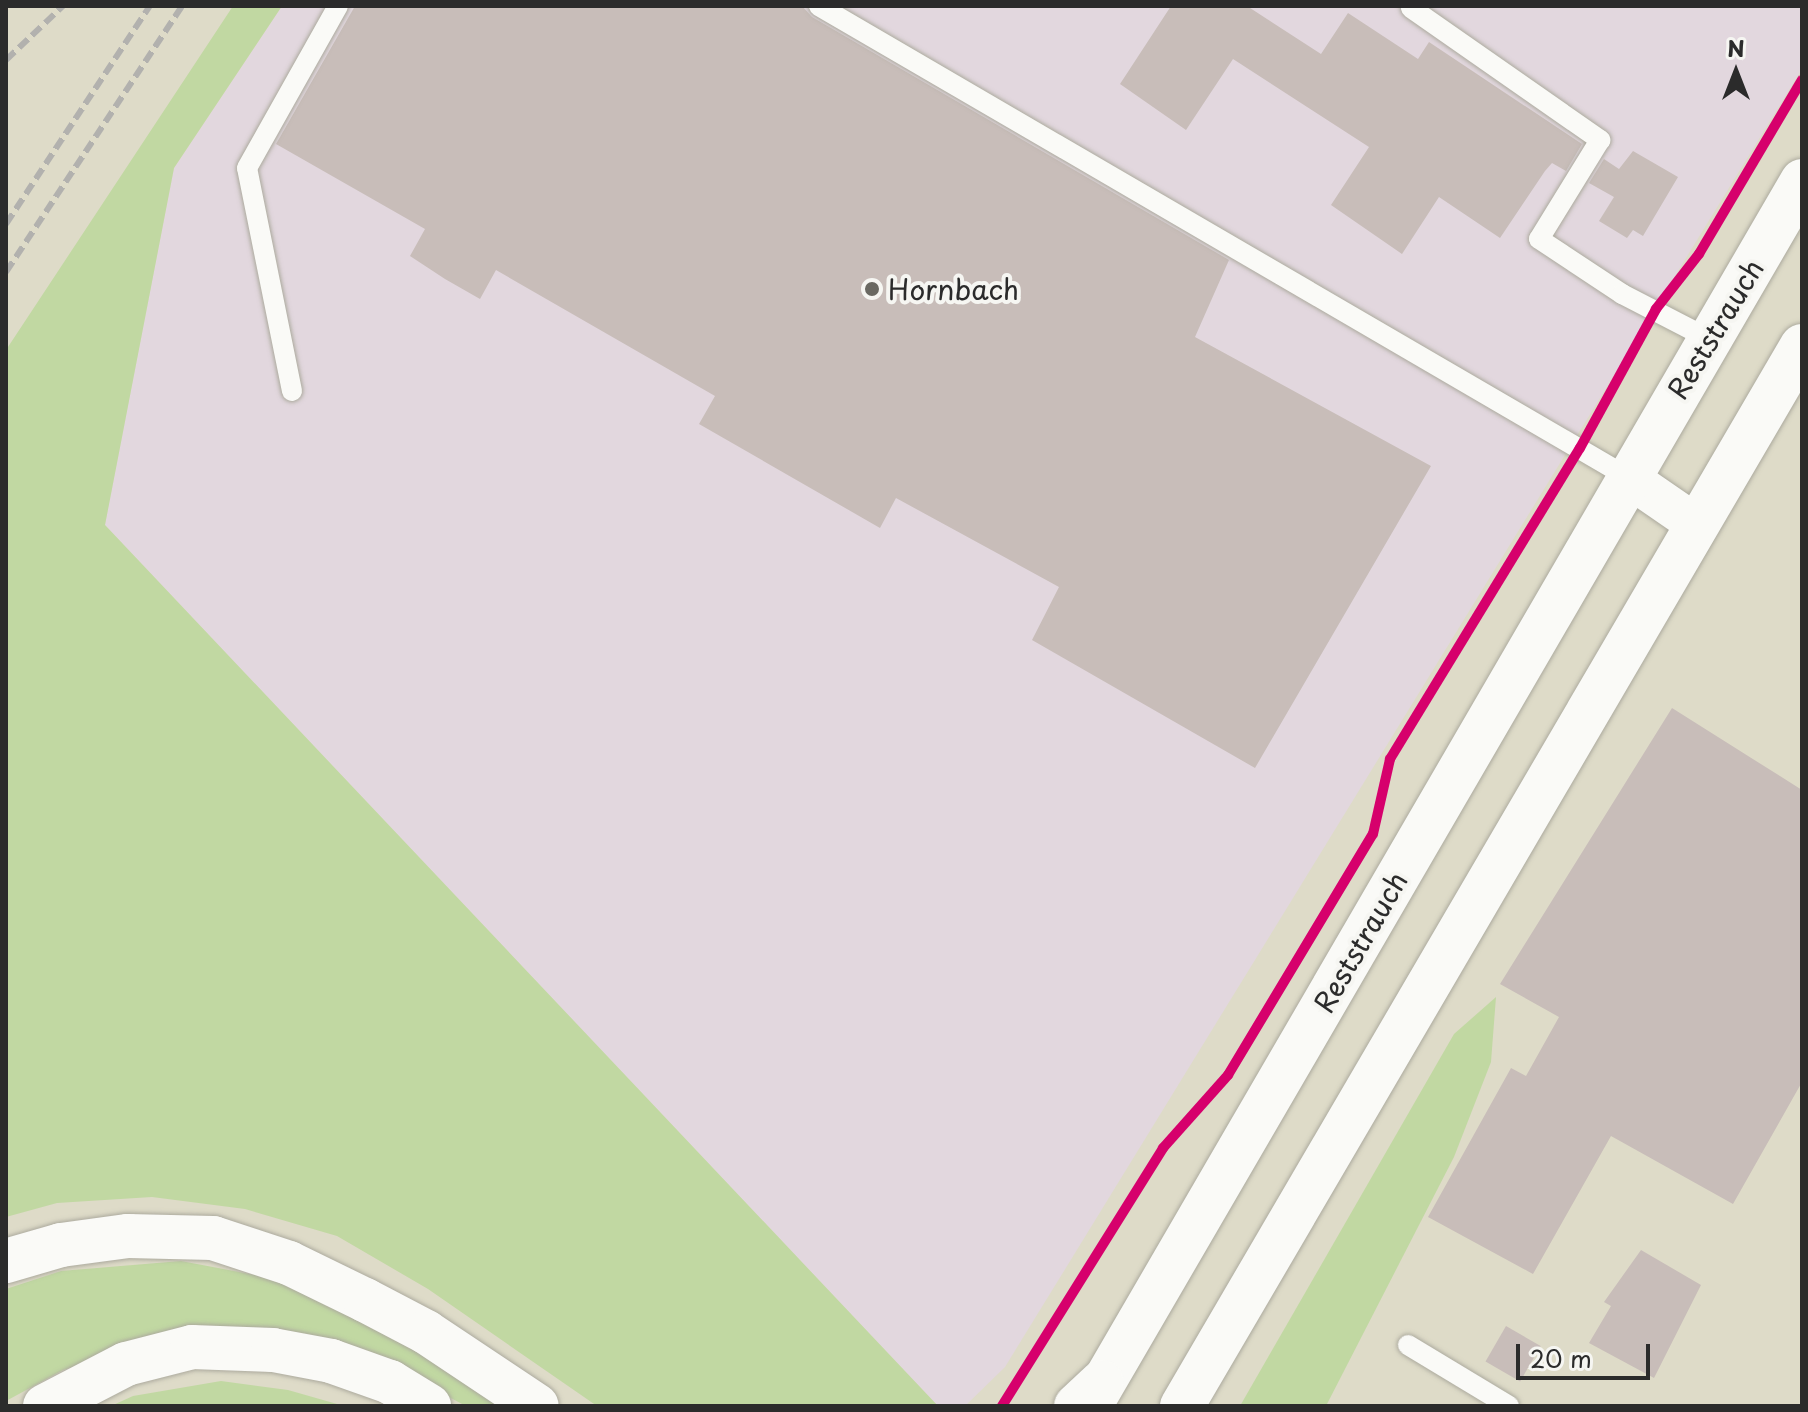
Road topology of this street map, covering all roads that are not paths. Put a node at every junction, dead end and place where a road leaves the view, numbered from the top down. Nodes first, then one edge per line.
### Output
1 (338, 6) edge
2 (819, 6) edge
3 (1411, 8) dead end
4 (1802, 181) edge
5 (1711, 340) junction
6 (1802, 346) edge
7 (292, 391) dead end
8 (1626, 476) junction
9 (1697, 525) junction
10 (6, 1261) edge
11 (1408, 1345) dead end
12 (1089, 1398) edge
13 (45, 1406) edge
14 (429, 1406) edge
15 (537, 1406) edge
16 (1182, 1406) edge
17 (1509, 1406) edge

1 - 7 lane
2 - 8 lane
3 - 5 lane
4 - 5 main road, Reststrauch
5 - 8 main road, Reststrauch
6 - 9 main road
8 - 9 street
8 - 12 main road, Reststrauch
9 - 16 main road
10 - 15 main road
11 - 17 lane
13 - 14 main road

